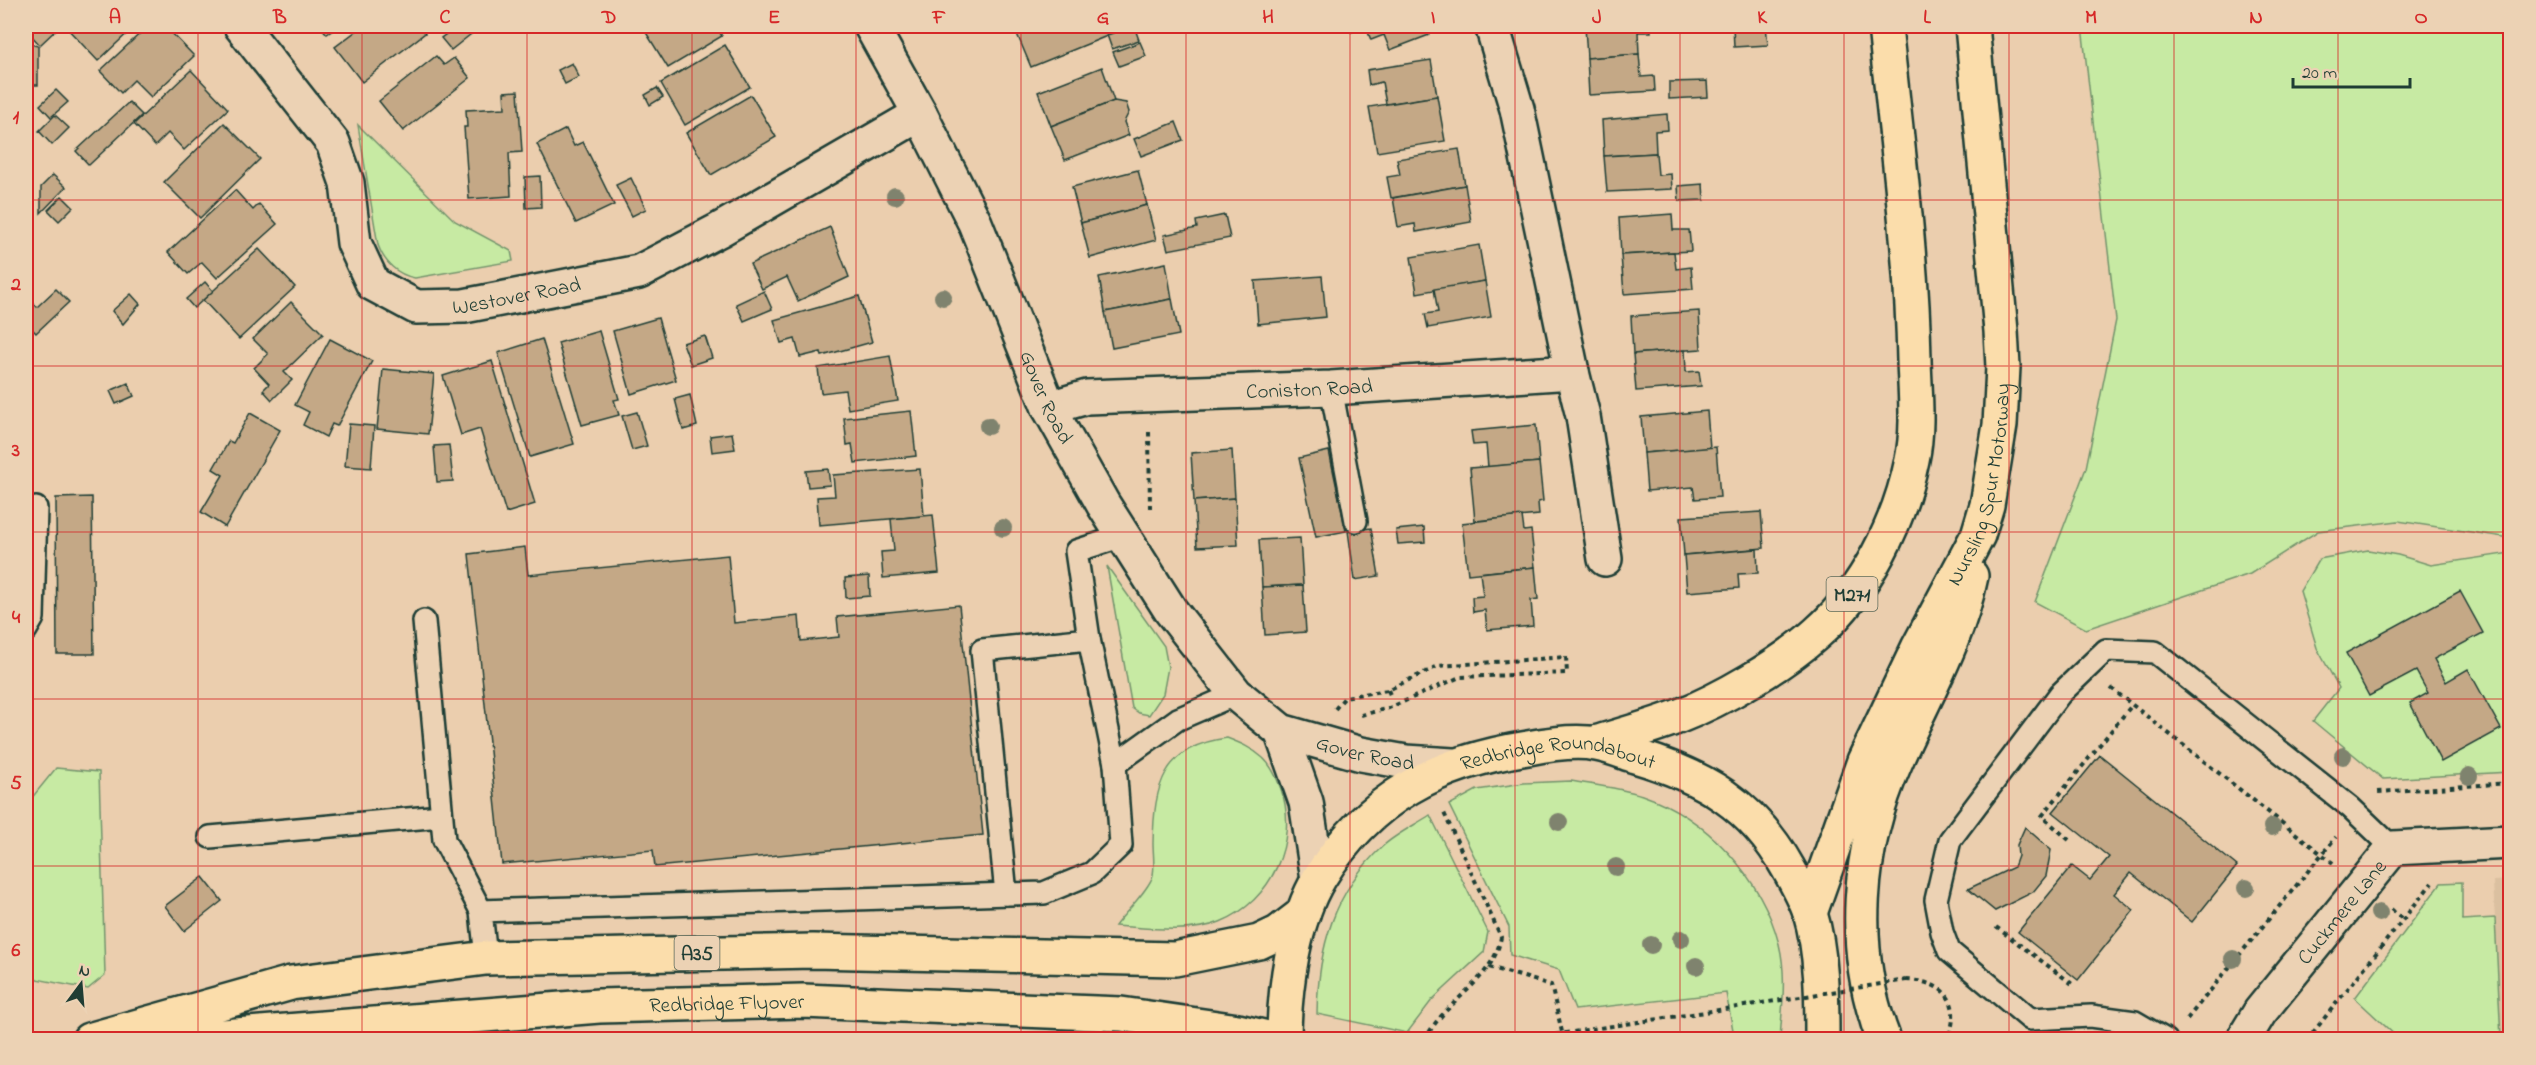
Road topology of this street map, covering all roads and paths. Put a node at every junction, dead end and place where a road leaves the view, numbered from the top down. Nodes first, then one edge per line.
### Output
1 (241, 26) edge
2 (871, 26) edge
3 (1492, 26) edge
4 (1885, 26) edge
5 (1972, 26) edge
6 (920, 114) junction
7 (1572, 372) junction
8 (1331, 388) junction
9 (1148, 395) junction
10 (1049, 408) junction
11 (36, 508) dead end
12 (1150, 508) dead end
13 (1356, 521) dead end
14 (1123, 536) junction
15 (1978, 536) junction
16 (1605, 559) dead end
17 (424, 621) dead end
18 (26, 630) edge
19 (1089, 639) junction
20 (2087, 668) junction
21 (1388, 690) junction
22 (1236, 694) junction
23 (1346, 697) dead end
24 (1391, 697) dead end
25 (2132, 705) junction
26 (1355, 717) dead end
27 (1281, 731) junction
28 (1595, 743) junction
29 (1115, 764) junction
30 (1453, 765) junction
31 (2511, 783) edge
32 (1444, 813) dead end
33 (2356, 813) junction
34 (441, 816) junction
35 (210, 837) dead end
36 (2068, 840) dead end
37 (2511, 842) edge
38 (2393, 848) junction
39 (2322, 855) junction
40 (2436, 878) dead end
41 (1318, 879) junction
42 (2362, 886) junction
43 (1006, 894) junction
44 (481, 911) junction
45 (1810, 913) junction
46 (1303, 914) junction
47 (2402, 919) junction
48 (1996, 927) dead end
49 (486, 958) junction
50 (1489, 968) junction
51 (2077, 987) dead end
52 (2184, 1022) dead end
53 (1562, 1032) junction
54 (89, 1040) edge
55 (174, 1040) edge
56 (1276, 1040) edge
57 (1284, 1040) edge
58 (1425, 1040) edge
59 (1520, 1040) edge
60 (1822, 1040) edge
61 (1884, 1040) edge
62 (1947, 1040) edge
63 (2166, 1040) edge
64 (2242, 1040) edge
65 (2307, 1040) edge

1 - 6 street, Westover Road
2 - 6 street, Gover Road
3 - 7 street
4 - 28 main road, M271
5 - 15 main road, Nursling Spur Motorway
6 - 10 street, Gover Road
7 - 8 street, Coniston Road
7 - 16 street
8 - 9 street, Coniston Road
8 - 13 lane
9 - 10 street, Coniston Road
9 - 12 path
10 - 14 street, Gover Road
11 - 18 lane
14 - 19 lane
14 - 22 street, Gover Road
15 - 45 main road, Nursling Spur Motorway
15 - 61 main road
17 - 34 lane
19 - 29 lane
19 - 43 lane
20 - 25 path
20 - 33 lane
20 - 63 lane
21 - 23 path
21 - 24 path
21 - 26 path
22 - 27 street, Gover Road
22 - 29 lane
25 - 36 path
25 - 39 path
27 - 30 street, Gover Road
27 - 41 street, Gover Road
28 - 30 main road, Redbridge Roundabout
28 - 45 main road, Redbridge Roundabout
29 - 43 lane
30 - 41 main road, Redbridge Roundabout
31 - 33 path
32 - 50 path
33 - 38 lane
33 - 39 path
34 - 35 lane
34 - 44 lane
37 - 38 street, Cuckmere Lane
38 - 42 street, Cuckmere Lane
39 - 42 path
39 - 52 path
40 - 47 path
41 - 46 main road, Redbridge Roundabout
42 - 47 path
42 - 64 street, Cuckmere Lane
43 - 44 lane
44 - 49 lane
45 - 60 main road, Redbridge Roundabout
46 - 49 main road, A35
46 - 57 main road, Redbridge Roundabout
47 - 65 path
48 - 51 path
49 - 54 main road, A35
50 - 53 path
50 - 58 path
53 - 59 path
53 - 62 path, bridge
55 - 56 main road, Redbridge Flyover

